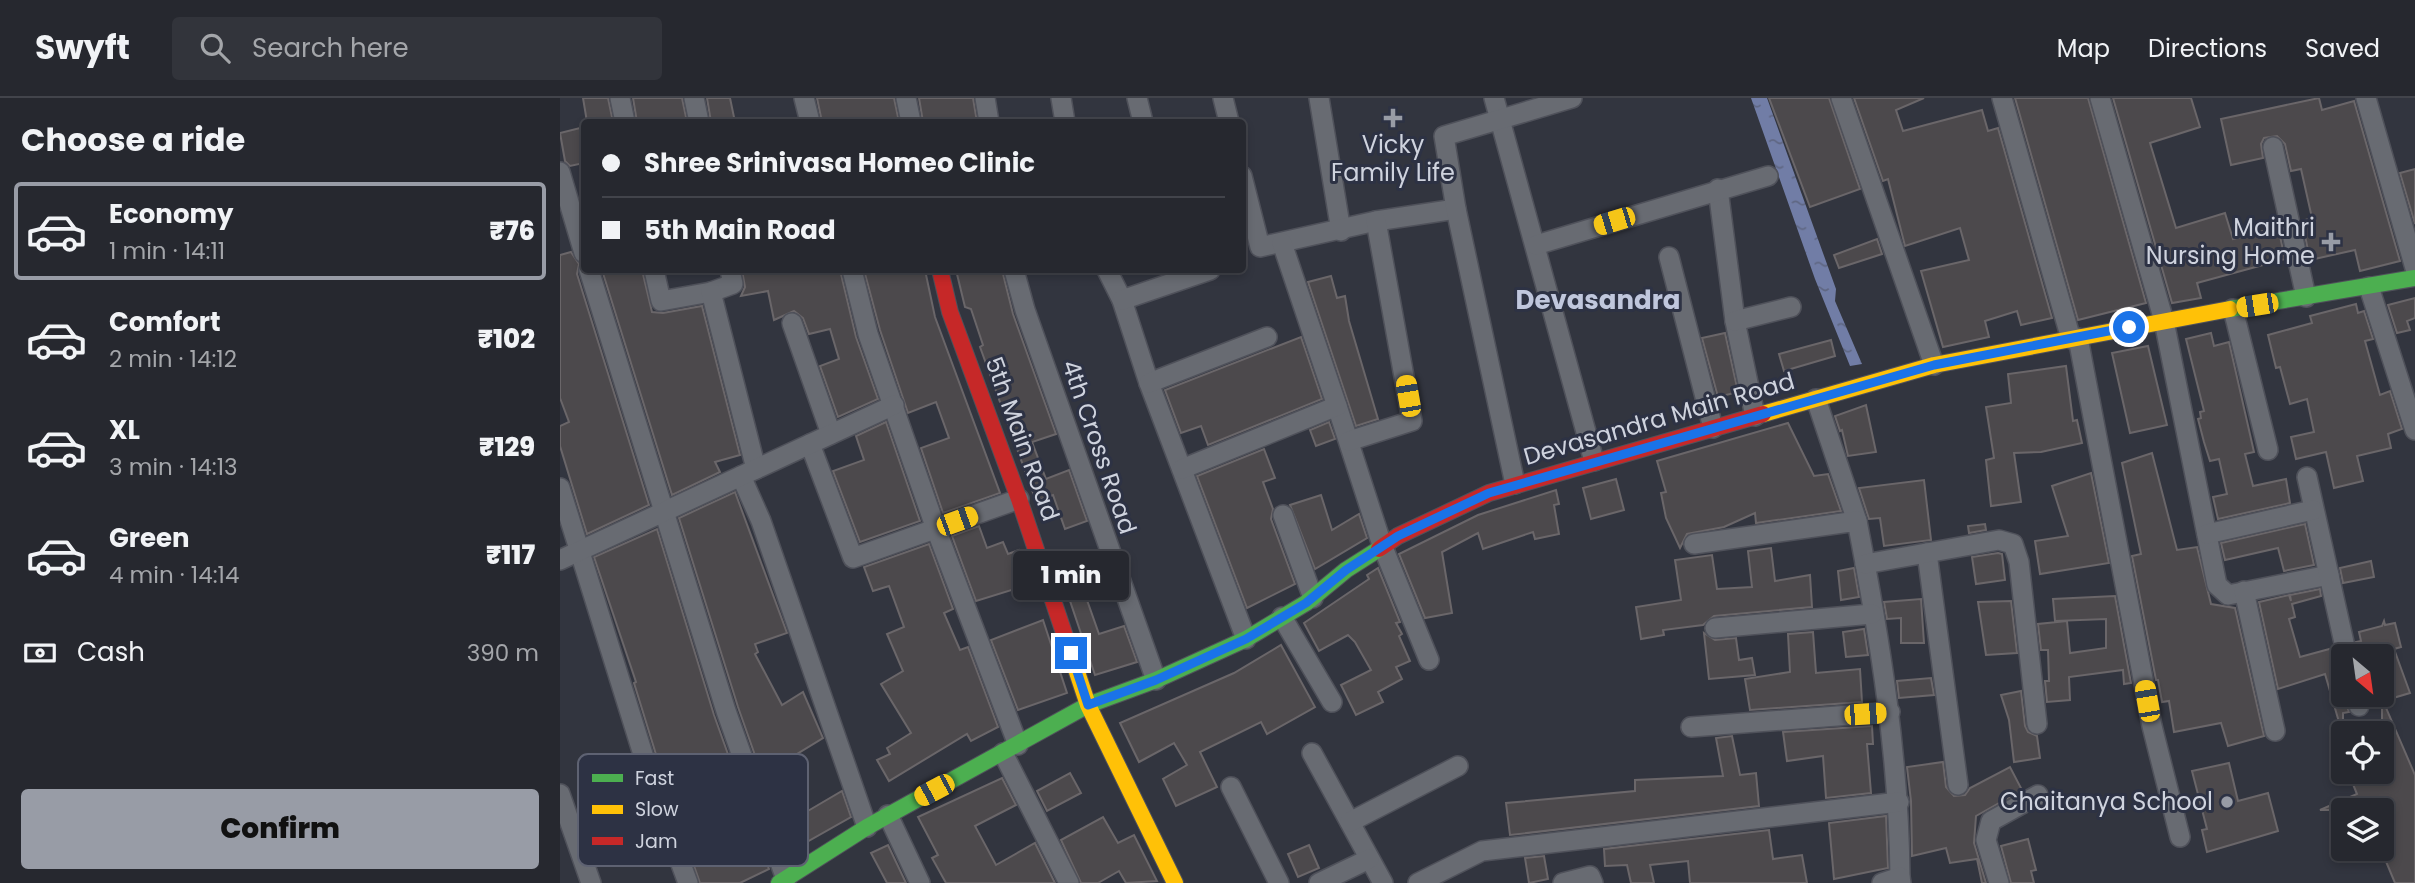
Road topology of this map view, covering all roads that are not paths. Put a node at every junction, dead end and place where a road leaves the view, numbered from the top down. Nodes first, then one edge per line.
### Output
1 (620, 98) edge
2 (694, 98) edge
3 (804, 98) edge
4 (906, 98) edge
5 (985, 98) edge
6 (1061, 98) edge
7 (1137, 98) edge
8 (1223, 98) edge
9 (1319, 98) edge
10 (1494, 98) edge
11 (1572, 98) edge
12 (1842, 98) edge
13 (2002, 98) edge
14 (2100, 98) edge
15 (2366, 98) edge
16 (624, 119) edge
17 (698, 119) edge
18 (809, 119) edge
19 (910, 119) edge
20 (988, 119) edge
21 (1064, 119) edge
22 (1142, 119) edge
23 (1228, 119) edge
24 (1500, 119) junction
25 (2273, 147) dead end
26 (560, 172) edge
27 (1768, 176) dead end
28 (1718, 189) junction
29 (1246, 191) edge
30 (1456, 209) junction
31 (1376, 221) junction
32 (1341, 231) junction
33 (581, 243) edge
34 (1282, 243) junction
35 (1536, 245) junction
36 (1670, 257) dead end
37 (2415, 268) edge
38 (590, 273) edge
39 (655, 273) edge
40 (731, 273) edge
41 (853, 273) edge
42 (941, 273) edge
43 (1015, 273) edge
44 (1108, 273) edge
45 (1201, 273) edge
46 (2415, 278) edge
47 (2369, 287) junction
48 (711, 292) junction
49 (2306, 297) junction
50 (1122, 300) junction
51 (1791, 307) dead end
52 (2233, 309) junction
53 (2164, 320) junction
54 (1735, 321) junction
55 (792, 323) dead end
56 (1267, 337) dead end
57 (2074, 339) junction
58 (1934, 365) junction
59 (1149, 383) junction
60 (1816, 399) junction
61 (894, 405) junction
62 (1336, 405) junction
63 (1755, 416) junction
64 (1713, 428) junction
65 (2415, 430) edge
66 (831, 434) junction
67 (1349, 441) junction
68 (810, 444) junction
69 (2268, 450) dead end
70 (1594, 461) junction
71 (1182, 469) junction
72 (748, 472) junction
73 (2307, 477) dead end
74 (1515, 484) junction
75 (560, 488) edge
76 (1019, 499) junction
77 (2313, 510) junction
78 (666, 511) junction
79 (1283, 515) dead end
80 (1857, 521) junction
81 (936, 529) junction
82 (2207, 534) junction
83 (1695, 544) dead end
84 (1382, 545) junction
85 (578, 551) junction
86 (1927, 553) junction
87 (560, 560) edge
88 (1865, 564) junction
89 (2329, 575) junction
90 (2244, 592) junction
91 (1313, 598) junction
92 (1872, 614) junction
93 (1282, 617) junction
94 (1715, 628) dead end
95 (1246, 639) junction
96 (2344, 644) edge
97 (1429, 660) dead end
98 (1156, 680) junction
99 (1332, 702) dead end
100 (1088, 705) junction
101 (1890, 712) junction
102 (2037, 724) dead end
103 (1691, 727) dead end
104 (2275, 731) dead end
105 (1010, 749) junction
106 (1312, 753) dead end
107 (643, 754) edge
108 (740, 754) edge
109 (1458, 766) dead end
110 (1958, 785) dead end
111 (1231, 787) dead end
112 (560, 794) edge
113 (2038, 795) dead end
114 (1899, 802) junction
115 (1350, 822) junction
116 (892, 824) junction
117 (867, 827) junction
118 (2180, 837) dead end
119 (578, 844) edge
120 (1369, 859) junction
121 (808, 865) edge
122 (586, 866) edge
123 (682, 866) edge
124 (806, 866) edge
125 (783, 881) edge
126 (1894, 881) edge
127 (592, 883) edge
128 (688, 883) edge
129 (920, 883) edge
130 (1069, 883) edge
131 (1175, 883) edge
132 (1279, 883) edge
133 (1319, 883) edge
134 (1382, 883) edge
135 (1418, 883) edge
136 (1563, 883) edge
137 (1593, 883) edge
138 (1999, 883) edge

1 - 16 street
2 - 17 street
3 - 18 street
4 - 19 street
5 - 20 street
6 - 21 street
7 - 22 street
8 - 23 street
9 - 32 street
10 - 24 street
11 - 24 street
12 - 58 street
13 - 57 street
14 - 53 street
15 - 37 street
24 - 30 street
24 - 35 street
25 - 49 street
26 - 33 street
27 - 28 street
28 - 35 street
28 - 54 street
29 - 34 street
30 - 31 street
30 - 74 street
31 - 32 street
31 - 67 street
32 - 34 street
34 - 62 street
35 - 70 street
36 - 64 street
38 - 78 street
39 - 48 street
40 - 48 street
41 - 61 street
42 - 76 main road, 5th Main Road
43 - 98 street, 4th Cross Road
44 - 50 street
45 - 50 street
46 - 47 main road
47 - 49 main road
47 - 65 street
48 - 72 street
49 - 52 main road
50 - 59 street
51 - 54 street
52 - 53 main road
52 - 69 street
53 - 57 main road
53 - 82 street
54 - 63 street
55 - 66 street
56 - 59 street
57 - 58 main road
57 - 118 street
58 - 60 main road, Devasandra Main Road
59 - 71 street
60 - 63 main road, Devasandra Main Road
60 - 80 street
61 - 66 street
61 - 81 street
62 - 67 street
62 - 71 street
63 - 64 main road, Devasandra Main Road
64 - 70 main road, Devasandra Main Road
66 - 68 street
67 - 84 street
68 - 72 street
68 - 81 street
70 - 74 main road, Devasandra Main Road
71 - 95 street
72 - 78 street
72 - 117 street
73 - 77 street
74 - 84 main road, Devasandra Main Road
75 - 85 street
76 - 81 street
76 - 100 main road, 5th Main Road
77 - 82 street
77 - 89 street
78 - 85 street
78 - 108 street
79 - 91 street
80 - 83 street
80 - 88 street
81 - 105 street
82 - 90 street
84 - 91 main road, Devasandra Main Road
84 - 97 street
85 - 87 street
85 - 107 street
86 - 88 street
86 - 102 street
86 - 110 street
88 - 92 street
89 - 90 street
89 - 96 street
90 - 104 street
91 - 93 main road, Devasandra Main Road
92 - 94 street
92 - 101 street
93 - 95 main road, Devasandra Main Road
93 - 99 street
95 - 98 main road, Devasandra Main Road
98 - 100 main road, Devasandra Main Road
100 - 105 main road, Devasandra Main Road
100 - 131 main road, 5th Main Road
101 - 103 street
101 - 114 street
105 - 116 main road, Devasandra Main Road
105 - 130 street
106 - 115 street
109 - 115 street
111 - 132 street
112 - 119 street
113 - 138 street
114 - 126 street
114 - 135 street
115 - 120 street
116 - 117 main road, Devasandra Main Road
116 - 129 street
117 - 121 main road, Devasandra Main Road
120 - 133 street
120 - 134 street
122 - 127 street
123 - 128 street
124 - 125 main road, Devasandra Main Road
136 - 137 street

